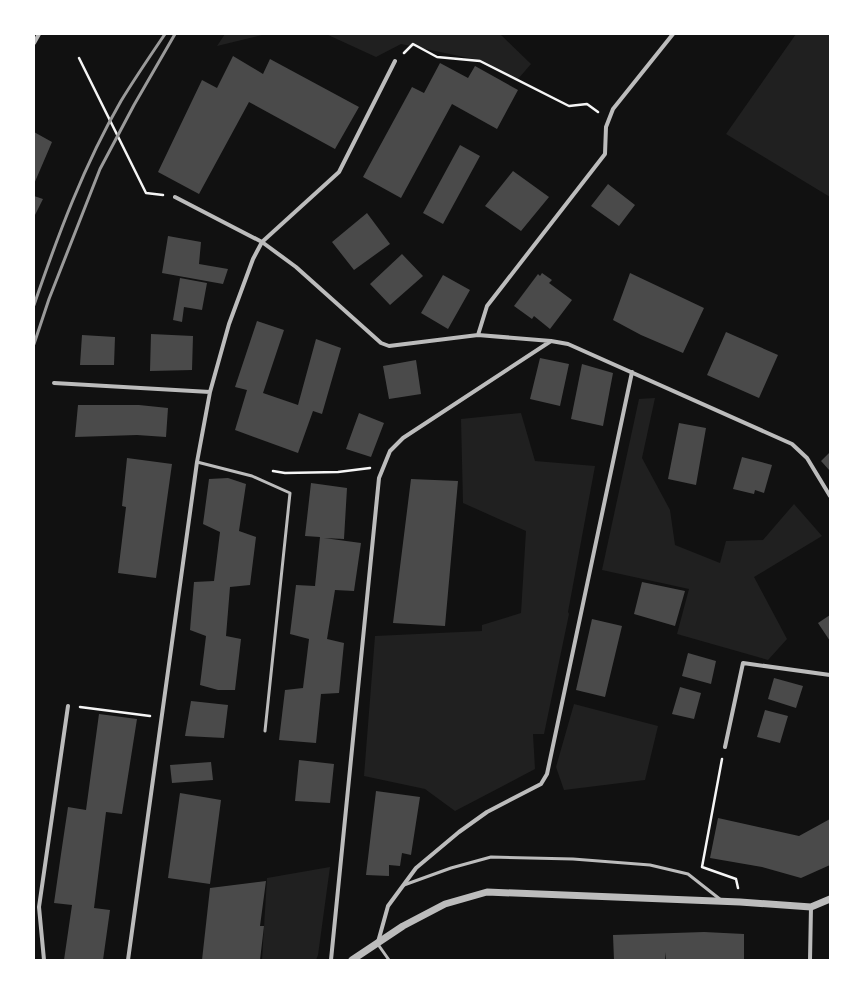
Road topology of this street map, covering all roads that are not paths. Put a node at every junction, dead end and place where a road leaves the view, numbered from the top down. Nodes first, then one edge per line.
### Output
1 (39, 34) edge
2 (673, 34) edge
3 (34, 43) edge
4 (395, 61) road end
5 (175, 197) road end
6 (262, 242) junction
7 (478, 335) junction
8 (551, 340) junction
9 (632, 372) junction
10 (54, 383) dead end
11 (210, 392) junction
12 (197, 462) junction
13 (830, 496) edge
14 (830, 675) edge
15 (68, 706) road end
16 (265, 731) dead end
17 (724, 747) road end
18 (404, 885) junction
19 (830, 899) edge
20 (724, 902) junction
21 (811, 907) junction
22 (378, 944) junction
23 (44, 960) edge
24 (128, 960) edge
25 (330, 960) edge
26 (352, 960) edge
27 (389, 960) edge
28 (810, 960) edge

1 - 3 street
2 - 7 street
4 - 6 street
5 - 6 street
6 - 7 street
6 - 11 street
7 - 8 street
8 - 9 street
8 - 25 street
9 - 13 street
9 - 18 street
10 - 11 street
11 - 12 street
12 - 16 lane
12 - 24 street
14 - 17 street
15 - 23 street
18 - 20 lane
18 - 22 street
19 - 21 street
20 - 21 street
20 - 22 street
21 - 28 street
22 - 26 street
22 - 27 lane

